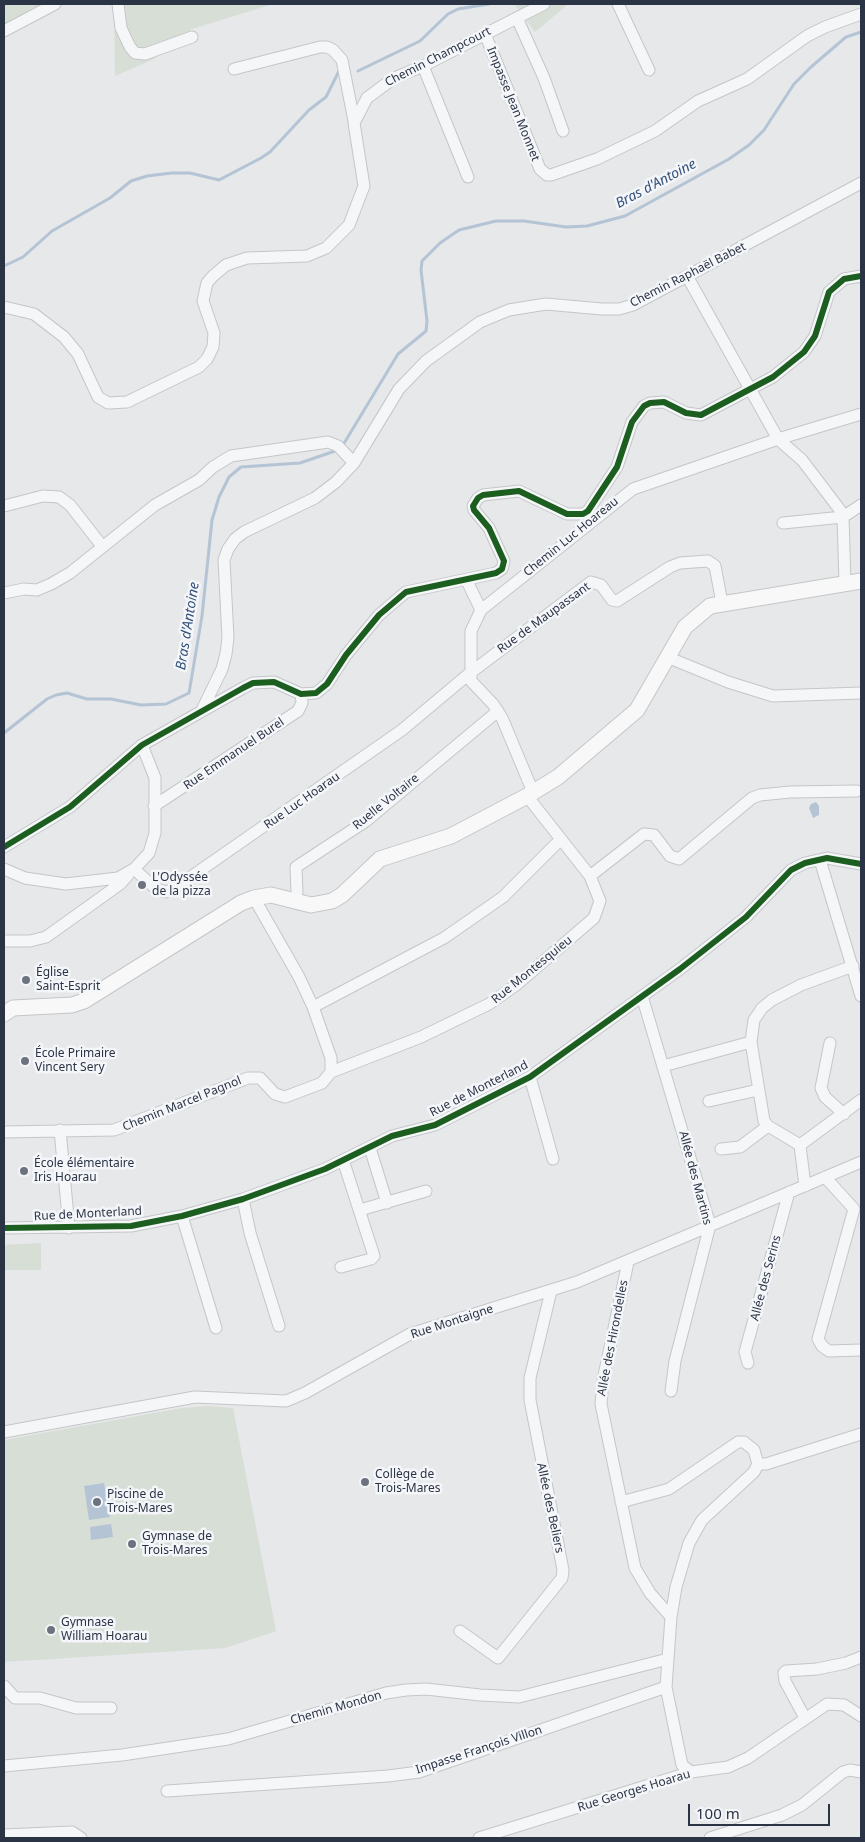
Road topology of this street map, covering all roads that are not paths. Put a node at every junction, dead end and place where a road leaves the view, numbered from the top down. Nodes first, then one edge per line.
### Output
1 (55, 4) edge
2 (118, 4) edge
3 (544, 4) edge
4 (618, 4) edge
5 (861, 14) edge
6 (517, 18) junction
7 (4, 31) edge
8 (485, 34) junction
9 (192, 37) dead end
10 (423, 66) junction
11 (234, 69) dead end
12 (649, 70) dead end
13 (354, 123) junction
14 (563, 131) dead end
15 (468, 177) dead end
16 (861, 183) edge
17 (686, 276) junction
18 (861, 276) edge
19 (4, 307) edge
20 (749, 390) junction
21 (861, 414) edge
22 (778, 439) junction
23 (354, 463) junction
24 (861, 505) edge
25 (4, 506) edge
26 (843, 517) junction
27 (783, 523) dead end
28 (102, 546) junction
29 (467, 581) junction
30 (861, 581) edge
31 (845, 583) junction
32 (4, 593) edge
33 (722, 603) junction
34 (481, 610) junction
35 (667, 657) junction
36 (470, 673) junction
37 (861, 693) edge
38 (301, 694) junction
39 (202, 710) junction
40 (498, 711) junction
41 (142, 745) junction
42 (857, 791) dead end
43 (530, 794) junction
44 (154, 806) junction
45 (561, 839) junction
46 (4, 847) edge
47 (820, 860) junction
48 (861, 864) edge
49 (4, 869) edge
50 (132, 871) junction
51 (590, 876) junction
52 (254, 898) junction
53 (295, 901) junction
54 (4, 941) edge
55 (853, 966) junction
56 (642, 996) junction
57 (861, 996) edge
58 (313, 1007) junction
59 (4, 1014) edge
60 (751, 1042) junction
61 (830, 1042) dead end
62 (662, 1066) junction
63 (331, 1072) junction
64 (530, 1077) junction
65 (758, 1090) junction
66 (861, 1100) edge
67 (709, 1101) dead end
68 (844, 1114) junction
69 (768, 1126) junction
70 (60, 1130) junction
71 (4, 1132) edge
72 (800, 1145) junction
73 (370, 1148) junction
74 (721, 1149) dead end
75 (553, 1159) dead end
76 (343, 1160) junction
77 (861, 1162) edge
78 (825, 1177) junction
79 (805, 1186) junction
80 (426, 1191) dead end
81 (789, 1192) junction
82 (243, 1199) junction
83 (387, 1203) junction
84 (360, 1210) junction
85 (858, 1211) edge
86 (182, 1216) junction
87 (710, 1225) junction
88 (4, 1228) edge
89 (69, 1228) junction
90 (628, 1262) junction
91 (341, 1267) dead end
92 (551, 1291) junction
93 (279, 1326) dead end
94 (216, 1328) dead end
95 (861, 1350) edge
96 (748, 1363) dead end
97 (671, 1391) dead end
98 (4, 1432) edge
99 (861, 1434) edge
100 (758, 1464) junction
101 (621, 1502) junction
102 (670, 1617) junction
103 (460, 1631) dead end
104 (861, 1657) edge
105 (668, 1659) junction
106 (4, 1686) edge
107 (666, 1687) junction
108 (111, 1708) dead end
109 (861, 1716) edge
110 (805, 1718) junction
111 (4, 1766) edge
112 (691, 1772) junction
113 (861, 1772) edge
114 (167, 1791) dead end
115 (4, 1835) edge
116 (81, 1838) edge
117 (479, 1838) edge
118 (710, 1838) edge

1 - 7 street
2 - 9 street
3 - 6 street, Chemin Champcourt
4 - 12 street
5 - 8 street, Impasse Jean Monnet
6 - 8 street, Chemin Champcourt
6 - 14 street
8 - 10 street, Chemin Champcourt
10 - 13 street, Chemin Champcourt
10 - 15 street
11 - 13 street
13 - 19 street
16 - 17 street, Chemin Raphaël Babet
17 - 20 street
17 - 23 street, Chemin Raphaël Babet
18 - 20 street
20 - 22 street
20 - 29 street
21 - 22 street, Chemin Luc Hoareau
22 - 26 street
22 - 34 street, Chemin Luc Hoareau
23 - 28 street
23 - 39 street, Chemin Raphaël Babet
24 - 26 street
25 - 28 street
26 - 27 street
26 - 31 street
28 - 32 street
29 - 34 street
29 - 38 street
30 - 31 main road
31 - 33 main road
33 - 35 main road
33 - 36 street, Rue de Maupassant
34 - 36 street, Chemin Luc Hoareau
35 - 37 street
35 - 43 main road
36 - 40 street
36 - 50 street, Rue Luc Hoarau
38 - 39 street
38 - 44 street, Rue Emmanuel Burel
39 - 41 street
40 - 43 street
40 - 53 street, Ruelle Voltaire
41 - 44 street
41 - 46 street
42 - 51 street
43 - 45 street, Rue Montesquieu
43 - 53 main road
44 - 50 street
45 - 51 street, Rue Montesquieu
45 - 58 street
47 - 48 street, Rue de Monterland
47 - 55 street
47 - 56 street, Rue de Monterland
49 - 50 street
50 - 54 street
51 - 63 street, Rue Montesquieu
52 - 53 main road
52 - 58 street
52 - 59 main road
55 - 57 street
55 - 60 street
56 - 62 street, Allée des Martins
56 - 64 street, Rue de Monterland
58 - 63 street
60 - 62 street
60 - 65 street
61 - 68 street
62 - 87 street, Allée des Martins
63 - 70 street, Chemin Marcel Pagnol
64 - 73 street, Rue de Monterland
64 - 75 street
65 - 67 street
65 - 69 street
66 - 68 street
68 - 72 street
69 - 72 street
69 - 74 street
70 - 71 street, Chemin Marcel Pagnol
70 - 89 street
72 - 79 street
73 - 76 street, Rue de Monterland
73 - 83 street
76 - 82 street, Rue de Monterland
76 - 84 street
77 - 78 street, Rue Montaigne
78 - 79 street, Rue Montaigne
78 - 85 street
79 - 81 street, Rue Montaigne
80 - 83 street
81 - 87 street, Rue Montaigne
81 - 96 street, Allée des Serins
82 - 86 street, Rue de Monterland
82 - 93 street
83 - 84 street
84 - 91 street
85 - 95 street
86 - 89 street, Rue de Monterland
86 - 94 street
87 - 90 street, Rue Montaigne
87 - 97 street, Allée des Martins
88 - 89 street, Rue de Monterland
90 - 92 street, Rue Montaigne
90 - 101 street, Allée des Hirondelles
92 - 98 street, Rue Montaigne
92 - 103 street, Allée des Beliers
99 - 100 street
100 - 101 street
100 - 102 street
101 - 102 street, Allée des Hirondelles
102 - 105 street
104 - 110 street
105 - 107 street
105 - 111 street, Chemin Mondon
106 - 108 street
107 - 112 street
107 - 114 street, Impasse François Villon
109 - 110 street, Rue Georges Hoarau
110 - 112 street, Rue Georges Hoarau
112 - 117 street, Rue Georges Hoarau
113 - 118 street
115 - 116 street

